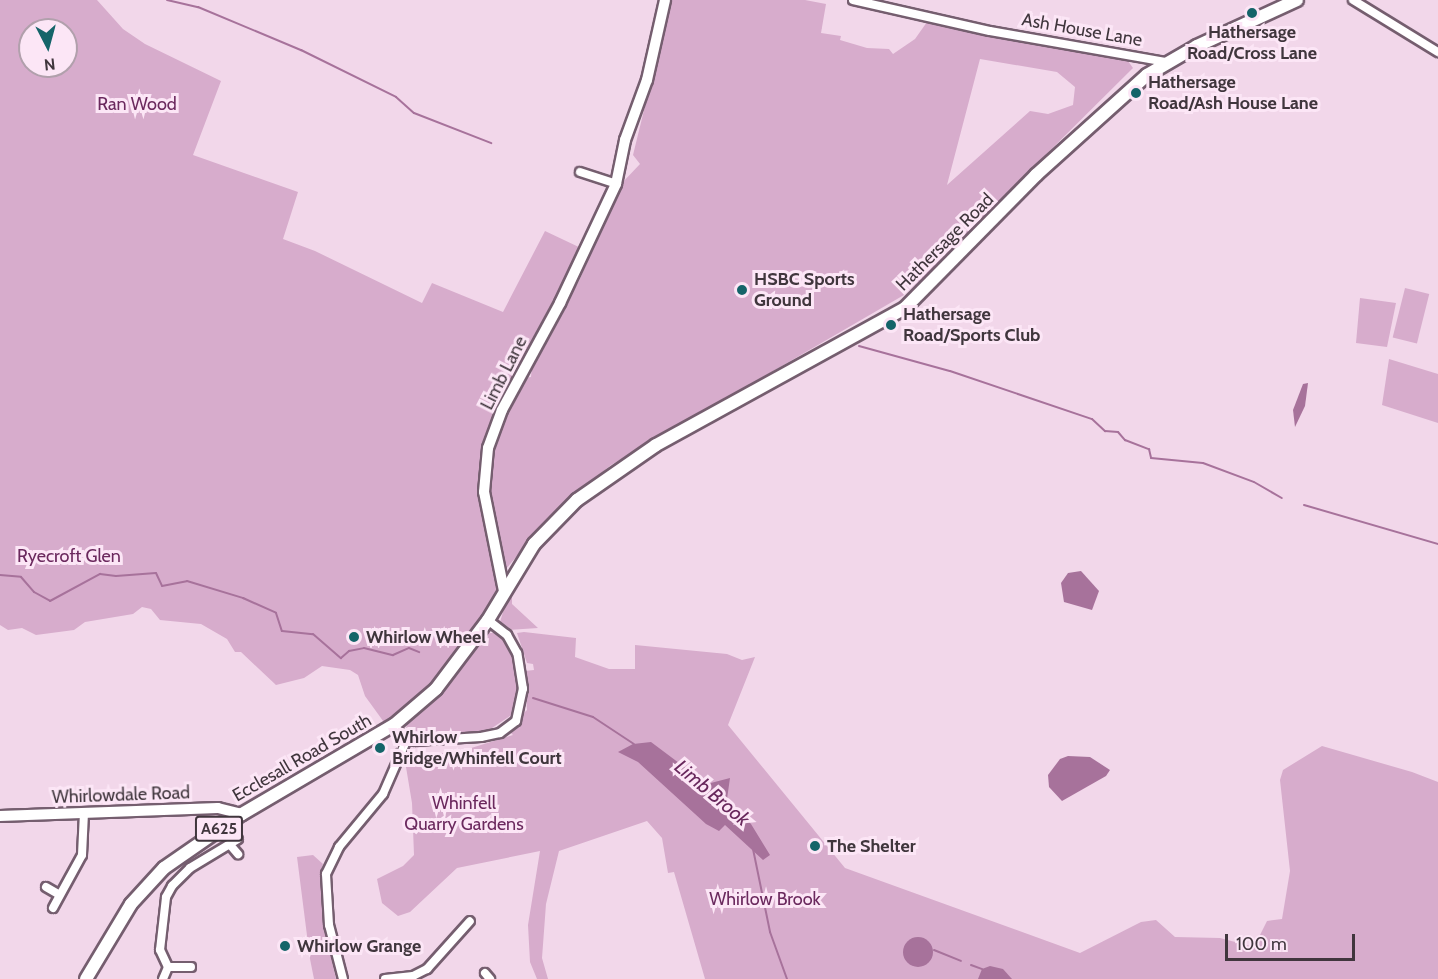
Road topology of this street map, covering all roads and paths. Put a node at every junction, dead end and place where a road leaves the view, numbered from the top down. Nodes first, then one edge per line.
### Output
1 (665, 0) edge
2 (853, 0) edge
3 (1298, 0) edge
4 (1353, 0) edge
5 (1438, 52) edge
6 (1165, 62) junction
7 (580, 172) dead end
8 (616, 184) junction
9 (504, 591) junction
10 (488, 620) junction
11 (394, 725) junction
12 (407, 739) junction
13 (84, 813) junction
14 (242, 814) junction
15 (0, 816) edge
16 (238, 854) dead end
17 (46, 887) dead end
18 (58, 894) junction
19 (53, 908) dead end
20 (470, 921) dead end
21 (168, 967) junction
22 (191, 967) dead end
23 (86, 979) edge
24 (164, 979) edge
25 (343, 979) edge
26 (385, 979) edge

1 - 8 street, Limb Lane
2 - 6 street, Ash House Lane
3 - 6 main road, Hathersage Road / A625
4 - 5 street
6 - 9 main road, Hathersage Road / A625
7 - 8 street
8 - 9 street, Limb Lane
9 - 10 main road, Ecclesall Road South / A625
10 - 11 main road, Ecclesall Road South / A625
10 - 12 street
11 - 12 street, Ecclesall Road South
11 - 14 main road, Ecclesall Road South / A625
12 - 25 street
13 - 14 street, Whirlowdale Road
13 - 15 street, Whirlowdale Road
13 - 18 street
14 - 23 main road, Ecclesall Road South / A625
16 - 21 street
17 - 18 street
18 - 19 street
20 - 26 street
21 - 22 street
21 - 24 street

